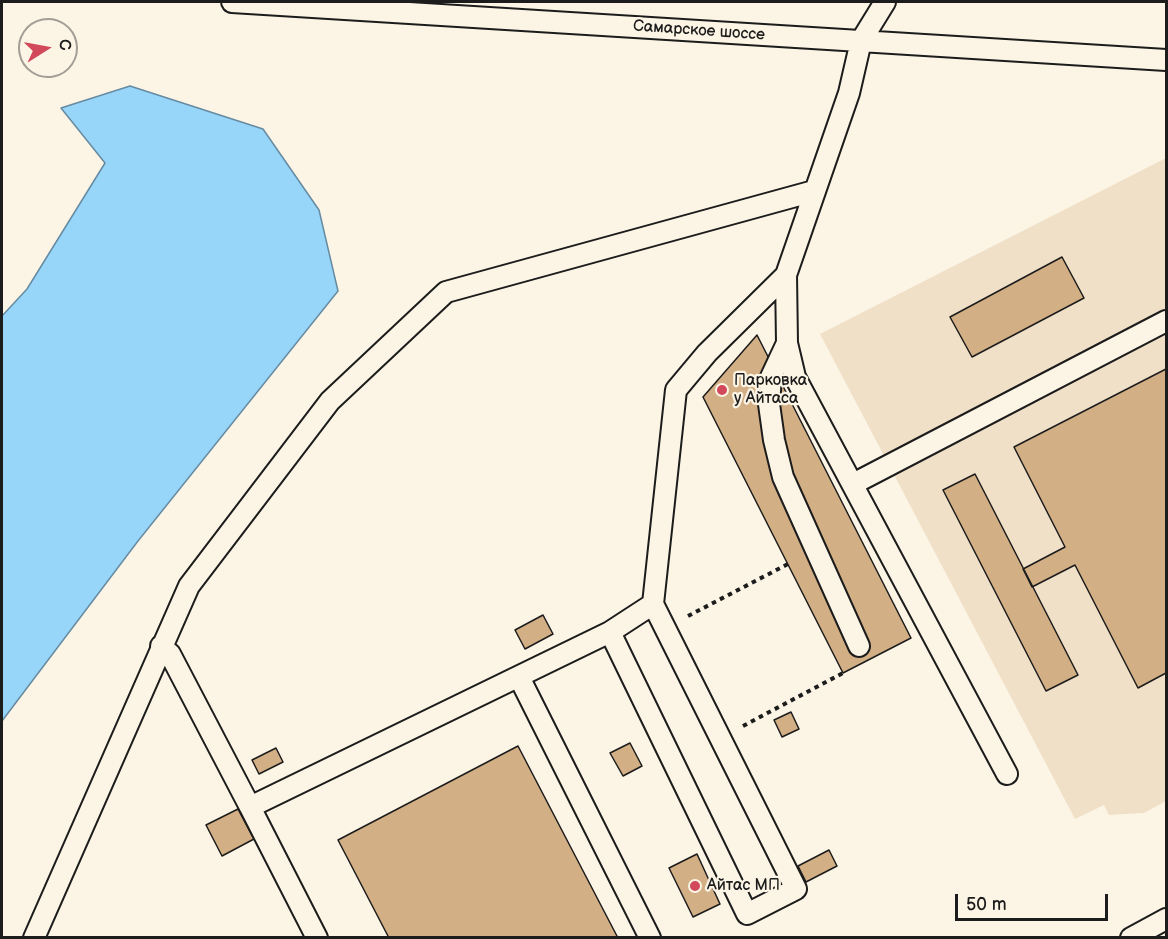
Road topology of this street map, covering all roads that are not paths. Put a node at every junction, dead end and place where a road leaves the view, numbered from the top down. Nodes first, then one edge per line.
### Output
1 (232, 2) edge
2 (885, 2) edge
3 (861, 41) junction
4 (1167, 60) edge
5 (814, 191) junction
6 (786, 274) junction
7 (1167, 321) edge
8 (787, 343) junction
9 (854, 484) junction
10 (653, 604) junction
11 (610, 632) junction
12 (161, 646) junction
13 (858, 646) dead end
14 (519, 676) junction
15 (1007, 774) dead end
16 (250, 807) junction
17 (1167, 920) edge
18 (34, 938) edge
19 (317, 938) edge
20 (650, 938) edge
21 (1131, 938) edge

1 - 3 street, Самарское шоссе
2 - 3 street
3 - 4 street, Самарское шоссе
3 - 5 street
5 - 6 street
5 - 12 street
6 - 8 street
6 - 10 street
7 - 9 street
8 - 9 street
8 - 13 street
9 - 15 street
10 - 11 street
10 - 11 street
11 - 14 street
12 - 16 street
12 - 18 street
14 - 16 street
14 - 20 street
16 - 19 street
17 - 21 street

